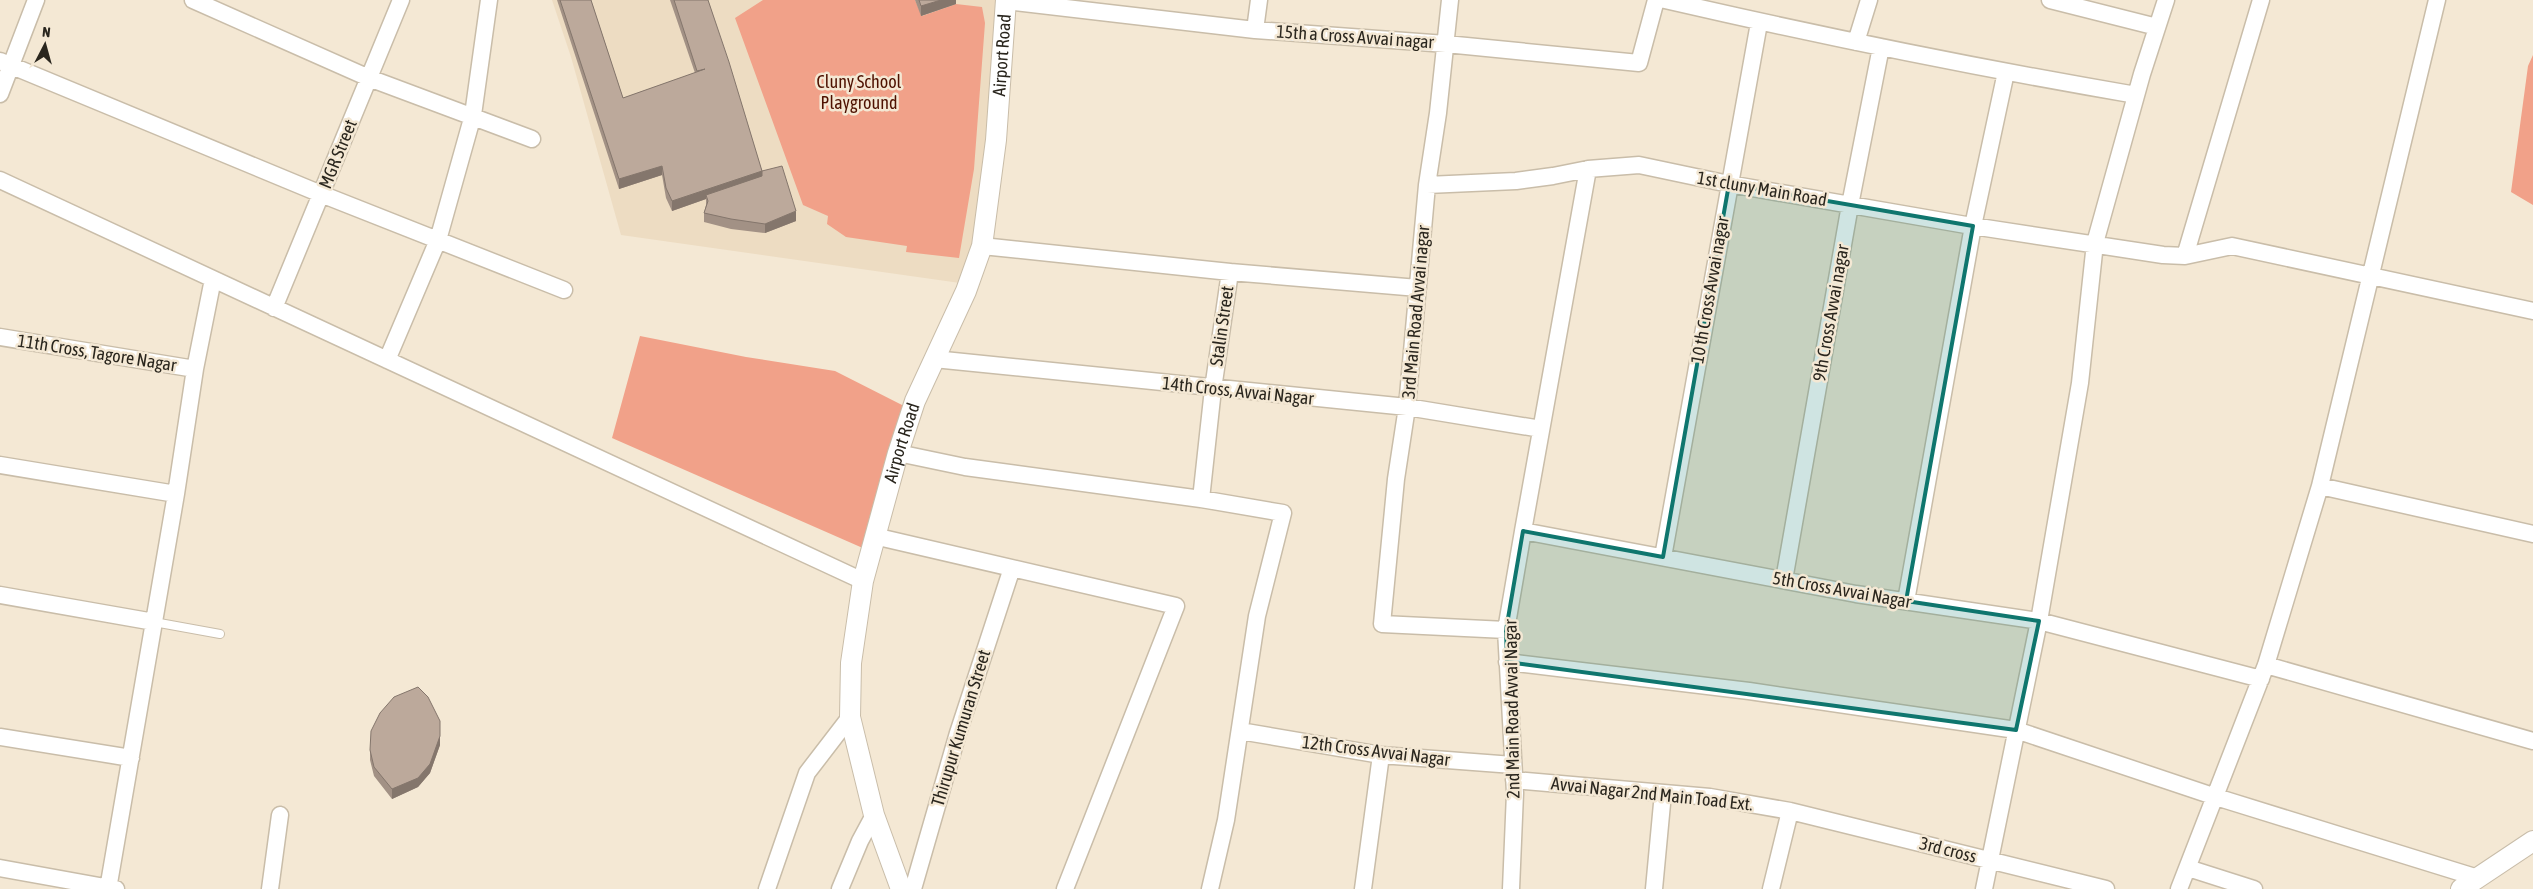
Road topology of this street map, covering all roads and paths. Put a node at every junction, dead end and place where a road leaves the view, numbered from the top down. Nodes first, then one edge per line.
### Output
1 (36, 0) edge
2 (194, 0) edge
3 (401, 0) edge
4 (489, 0) edge
5 (1259, 0) edge
6 (1450, 0) edge
7 (1656, 0) edge
8 (1665, 0) edge
9 (1869, 0) edge
10 (2050, 0) edge
11 (2166, 0) edge
12 (2261, 0) edge
13 (2437, 0) edge
14 (1006, 1) edge
15 (1759, 23) junction
16 (2157, 26) junction
17 (1254, 30) junction
18 (1856, 42) junction
19 (1446, 44) junction
20 (1881, 47) junction
21 (6, 63) edge
22 (2006, 72) junction
23 (369, 78) junction
24 (0, 94) edge
25 (2136, 95) junction
26 (473, 115) junction
27 (532, 139) dead end
28 (1588, 169) junction
29 (0, 180) edge
30 (1729, 184) junction
31 (1427, 185) junction
32 (321, 194) junction
33 (1850, 205) junction
34 (1973, 226) junction
35 (438, 240) junction
36 (2095, 243) junction
37 (982, 246) junction
38 (2186, 256) junction
39 (1230, 272) junction
40 (2372, 276) junction
41 (213, 279) junction
42 (1418, 288) junction
43 (564, 290) dead end
44 (274, 308) junction
45 (2533, 311) edge
46 (0, 337) edge
47 (934, 359) junction
48 (388, 360) junction
49 (195, 369) junction
50 (1213, 389) junction
51 (1407, 408) junction
52 (1541, 429) junction
53 (898, 453) junction
54 (0, 465) edge
55 (2320, 486) junction
56 (176, 494) junction
57 (1201, 499) junction
58 (1523, 531) junction
59 (2533, 534) edge
60 (874, 536) junction
61 (1663, 558) junction
62 (1012, 568) junction
63 (863, 580) junction
64 (1784, 580) junction
65 (0, 595) edge
66 (1906, 601) junction
67 (2039, 621) junction
68 (154, 622) junction
69 (1506, 630) junction
70 (220, 634) dead end
71 (1508, 662) junction
72 (2263, 672) junction
73 (850, 717) junction
74 (2016, 730) junction
75 (1240, 731) junction
76 (0, 737) edge
77 (2533, 740) edge
78 (1381, 755) junction
79 (131, 758) junction
80 (1513, 772) junction
81 (1663, 793) junction
82 (2216, 797) junction
83 (1790, 811) junction
84 (280, 815) dead end
85 (874, 815) junction
86 (2533, 840) edge
87 (1990, 860) junction
88 (0, 868) edge
89 (2188, 868) junction
90 (2470, 884) edge
91 (111, 888) edge
92 (270, 889) edge
93 (767, 889) edge
94 (840, 889) edge
95 (901, 889) edge
96 (913, 889) edge
97 (1065, 889) edge
98 (1210, 889) edge
99 (1363, 889) edge
100 (1511, 889) edge
101 (1654, 889) edge
102 (1771, 889) edge
103 (1984, 889) edge
104 (2106, 889) edge
105 (2179, 889) edge
106 (2254, 889) edge

1 - 21 street
2 - 23 street
3 - 23 street, MGR Street
4 - 26 street
5 - 17 street
6 - 19 street, 3rd Main Road Avvai nagar
7 - 19 street, 15th a Cross Avvai nagar
8 - 15 street
9 - 18 street
10 - 16 street
11 - 16 street
12 - 38 street
13 - 40 street
14 - 17 street, 15th a Cross Avvai nagar
14 - 37 street, Airport Road
15 - 18 street
15 - 30 street, 10 th Cross Avvai nagar
16 - 25 street
17 - 19 street, 15th a Cross Avvai nagar
18 - 20 street
19 - 31 street, 3rd Main Road Avvai nagar
20 - 22 street
20 - 33 street, 9th Cross Avvai nagar
21 - 24 street
21 - 32 street
22 - 25 street
22 - 34 street
23 - 26 street
23 - 32 street, MGR Street
25 - 36 street
26 - 27 street
26 - 35 street
28 - 30 street, 1st cluny Main Road
28 - 31 street, 1st cluny Main Road
28 - 52 street
29 - 41 street
30 - 33 street, 1st cluny Main Road
30 - 61 street, 10 th Cross Avvai nagar
31 - 42 street, 3rd Main Road Avvai nagar
32 - 35 street
32 - 44 street, MGR Street
33 - 34 street, 1st cluny Main Road
33 - 64 street, 9th Cross Avvai nagar
34 - 36 street, 1st cluny Main Road
34 - 66 street
35 - 43 street
35 - 48 street
36 - 38 street, 1st cluny Main Road
36 - 67 street
37 - 39 street
37 - 47 street, Airport Road
38 - 40 street, 1st cluny Main Road
39 - 42 street
39 - 50 street, Stalin Street
40 - 45 street, 1st cluny Main Road
40 - 55 street
41 - 44 street
41 - 49 street
42 - 51 street, 3rd Main Road Avvai nagar
44 - 48 street
46 - 49 street, 11th Cross, Tagore Nagar
47 - 50 street, 14th Cross, Avvai Nagar
47 - 53 street, Airport Road
48 - 63 street
49 - 56 street
50 - 51 street, 14th Cross, Avvai Nagar
50 - 57 street, Stalin Street
51 - 52 street, 14th Cross, Avvai Nagar
51 - 69 street, 3rd Main Road Avvai nagar
52 - 58 street
53 - 57 street
53 - 60 street, Airport Road
54 - 56 street
55 - 59 street
55 - 72 street
56 - 68 street
57 - 75 street
58 - 61 street, 5th Cross Avvai Nagar
58 - 69 street, 2nd Main Road Avvai Nagar
60 - 62 street
60 - 63 street, Airport Road
61 - 64 street, 5th Cross Avvai Nagar
62 - 96 street, Thirupur Kumuran Street
62 - 97 street
63 - 73 street, Airport Road
64 - 66 street, 5th Cross Avvai Nagar
65 - 68 street
66 - 67 street, 5th Cross Avvai Nagar
67 - 72 street, 5th Cross Avvai Nagar
67 - 74 street
68 - 70 lane
68 - 79 street
69 - 71 street, 2nd Main Road Avvai Nagar
71 - 74 street
71 - 80 street, 2nd Main Road Avvai Nagar
72 - 77 street, 5th Cross Avvai Nagar
72 - 82 street
73 - 85 street, Airport Road
73 - 93 street
74 - 82 street
74 - 87 street
75 - 78 street, 12th Cross Avvai Nagar
75 - 98 street
76 - 79 street
78 - 80 street, 12th Cross Avvai Nagar
78 - 99 street
79 - 91 street
80 - 81 street, Avvai Nagar 2nd Main Toad Ext.
80 - 100 street, 2nd Main Road Avvai Nagar
81 - 83 street, Avvai Nagar 2nd Main Toad Ext.
81 - 101 street
82 - 89 street
82 - 90 street
83 - 87 street, 3rd cross
83 - 102 street
84 - 92 street
85 - 94 street
85 - 95 street, Airport Road
86 - 90 street
87 - 103 street
87 - 104 street, 3rd cross
88 - 91 street
89 - 105 street
89 - 106 street

